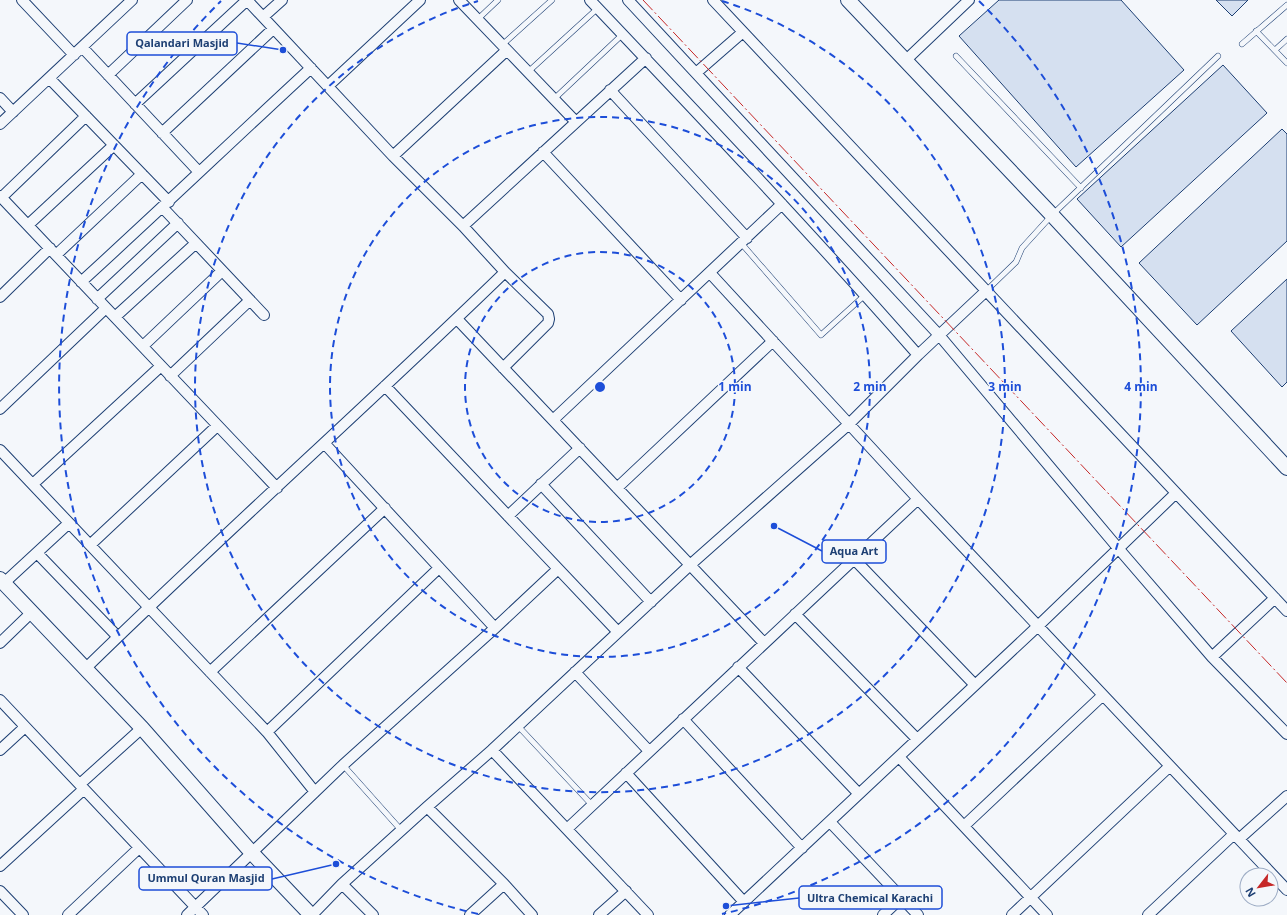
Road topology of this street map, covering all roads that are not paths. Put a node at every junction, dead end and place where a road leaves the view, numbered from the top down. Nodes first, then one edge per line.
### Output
1 (22, 0) edge
2 (132, 0) edge
3 (187, 0) edge
4 (282, 0) edge
5 (420, 0) edge
6 (459, 0) edge
7 (498, 0) edge
8 (552, 0) edge
9 (590, 0) edge
10 (628, 0) edge
11 (713, 0) edge
12 (848, 0) edge
13 (969, 0) edge
14 (1287, 5) edge
15 (598, 8) junction
16 (263, 17) junction
17 (478, 19) junction
18 (273, 28) junction
19 (1256, 31) junction
20 (743, 32) junction
21 (623, 34) junction
22 (1287, 39) edge
23 (1242, 44) dead end
24 (82, 47) junction
25 (505, 48) junction
26 (1275, 50) junction
27 (74, 55) junction
28 (956, 56) dead end
29 (1218, 56) dead end
30 (646, 58) junction
31 (905, 61) junction
32 (1287, 63) edge
33 (311, 68) junction
34 (528, 72) junction
35 (696, 73) junction
36 (108, 75) junction
37 (49, 78) junction
38 (328, 86) junction
39 (610, 90) junction
40 (0, 98) edge
41 (554, 99) junction
42 (135, 104) junction
43 (13, 112) junction
44 (86, 116) junction
45 (576, 122) junction
46 (0, 124) edge
47 (162, 133) junction
48 (114, 145) junction
49 (543, 152) junction
50 (393, 156) junction
51 (199, 172) junction
52 (142, 174) junction
53 (1081, 188) junction
54 (1, 197) edge
55 (782, 204) junction
56 (166, 205) junction
57 (1052, 215) junction
58 (178, 223) junction
59 (28, 225) junction
60 (463, 226) junction
61 (744, 241) junction
62 (196, 243) junction
63 (53, 252) junction
64 (222, 271) junction
65 (505, 272) junction
66 (710, 273) junction
67 (81, 282) junction
68 (986, 291) junction
69 (865, 295) junction
70 (0, 297) edge
71 (97, 299) junction
72 (250, 300) junction
73 (681, 300) junction
74 (106, 308) junction
75 (264, 315) dead end
76 (115, 317) junction
77 (457, 319) junction
78 (939, 335) junction
79 (773, 341) junction
80 (143, 346) junction
81 (918, 355) junction
82 (160, 366) junction
83 (503, 368) junction
84 (170, 376) junction
85 (385, 386) junction
86 (0, 409) edge
87 (553, 420) junction
88 (849, 424) junction
89 (217, 426) junction
90 (325, 444) junction
91 (580, 448) junction
92 (0, 450) edge
93 (1287, 468) edge
94 (33, 484) junction
95 (541, 484) junction
96 (277, 488) junction
97 (617, 488) junction
98 (1176, 493) junction
99 (918, 499) junction
100 (385, 508) junction
101 (508, 516) junction
102 (69, 523) junction
103 (90, 545) junction
104 (1118, 548) junction
105 (37, 553) junction
106 (854, 559) junction
107 (690, 565) junction
108 (439, 568) junction
109 (558, 569) junction
110 (2, 581) edge
111 (1275, 598) junction
112 (651, 602) junction
113 (149, 607) junction
114 (1287, 611) edge
115 (32, 612) junction
116 (795, 614) junction
117 (1038, 626) junction
118 (495, 628) junction
119 (618, 632) junction
120 (118, 637) junction
121 (0, 643) edge
122 (764, 643) junction
123 (1212, 657) junction
124 (86, 668) junction
125 (738, 668) junction
126 (210, 672) junction
127 (575, 672) junction
128 (975, 685) junction
129 (1103, 695) junction
130 (0, 700) edge
131 (683, 719) junction
132 (518, 726) junction
133 (26, 727) junction
134 (142, 728) junction
135 (266, 732) junction
136 (1287, 734) edge
137 (917, 739) junction
138 (0, 750) edge
139 (492, 750) junction
140 (650, 751) junction
141 (899, 756) junction
142 (343, 765) junction
143 (1170, 766) junction
144 (626, 773) junction
145 (82, 787) junction
146 (315, 792) junction
147 (859, 794) junction
148 (1287, 796) edge
149 (592, 805) junction
150 (427, 807) junction
151 (830, 822) junction
152 (964, 826) junction
153 (567, 829) junction
154 (401, 830) junction
155 (1236, 837) junction
156 (140, 848) junction
157 (802, 848) junction
158 (251, 852) junction
159 (0, 866) edge
160 (342, 884) junction
161 (504, 884) junction
162 (1287, 890) edge
163 (0, 891) edge
164 (626, 891) junction
165 (1030, 897) junction
166 (901, 898) junction
167 (744, 902) junction
168 (196, 907) junction
169 (23, 915) edge
170 (68, 915) edge
171 (187, 915) edge
172 (203, 915) edge
173 (312, 915) edge
174 (373, 915) edge
175 (470, 915) edge
176 (532, 915) edge
177 (599, 915) edge
178 (648, 915) edge
179 (730, 915) edge
180 (883, 915) edge
181 (918, 915) edge
182 (1012, 915) edge
183 (1047, 915) edge
184 (1148, 915) edge

1 - 27 street
2 - 24 street
3 - 36 street
4 - 16 street
5 - 38 street
6 - 17 street
7 - 17 lane
8 - 25 lane
9 - 15 street
10 - 35 street
11 - 20 street
12 - 31 street
13 - 31 street
14 - 19 lane
15 - 21 street
15 - 34 lane
16 - 18 street
16 - 42 street
17 - 25 street
18 - 33 street
18 - 47 street
19 - 23 lane
19 - 26 lane
20 - 35 street
20 - 68 street
21 - 30 street
21 - 41 lane
22 - 26 lane
24 - 27 street
24 - 36 street
25 - 34 street
25 - 50 street
26 - 32 lane
27 - 37 street
28 - 53 lane
29 - 53 lane
30 - 39 street
30 - 55 street
31 - 57 street
33 - 38 street
33 - 51 street
34 - 41 street
35 - 78 street
36 - 42 street
37 - 43 street
37 - 44 street
38 - 50 street
39 - 45 street
39 - 61 street
40 - 43 street
41 - 45 street
42 - 47 street
43 - 46 street
44 - 48 street
44 - 54 street
45 - 49 street
47 - 51 street
48 - 52 street
48 - 59 street
49 - 60 street
49 - 73 street
50 - 60 street
51 - 56 street
52 - 56 street
52 - 63 street
53 - 57 lane
54 - 59 street
55 - 61 street
55 - 69 street
56 - 58 street
56 - 67 street
57 - 68 lane
57 - 93 street
58 - 62 street
58 - 71 street
59 - 63 street
60 - 65 street
61 - 66 street
61 - 69 lane
62 - 64 street
62 - 76 street
63 - 67 street
63 - 70 street
64 - 72 street
64 - 80 street
65 - 77 street
65 - 83 street
66 - 73 street
66 - 79 street
67 - 71 street
68 - 78 street
68 - 98 street
69 - 81 street
71 - 74 street
72 - 75 street
72 - 84 street
73 - 87 street
74 - 76 street
74 - 86 street
76 - 80 street
77 - 83 street
77 - 85 street
78 - 81 street
78 - 104 street
79 - 88 street
79 - 97 street
80 - 82 street
81 - 88 street
82 - 84 street
82 - 94 street
83 - 87 street
84 - 89 street
85 - 90 street
85 - 101 street
87 - 91 street
88 - 99 street
88 - 107 street
89 - 96 street
89 - 103 street
90 - 96 street
90 - 100 street
91 - 95 street
91 - 97 street
92 - 94 street
94 - 102 street
95 - 101 street
95 - 112 street
96 - 113 street
97 - 107 street
98 - 104 street
98 - 111 street
99 - 106 street
99 - 117 street
100 - 108 street
100 - 126 street
101 - 109 street
102 - 103 street
102 - 105 street
103 - 113 street
104 - 117 street
104 - 123 street
105 - 110 street
105 - 120 street
106 - 116 street
106 - 128 street
107 - 112 street
107 - 122 street
108 - 118 street
108 - 135 street
109 - 118 street
109 - 119 street
110 - 115 street
111 - 114 street
111 - 123 street
112 - 119 street
113 - 120 street
113 - 126 street
115 - 121 street
115 - 124 street
116 - 122 street
116 - 137 street
117 - 128 street
117 - 129 street
118 - 142 street
119 - 127 street
120 - 124 street
122 - 125 street
123 - 136 street
124 - 134 street
125 - 131 street
125 - 147 street
126 - 135 street
127 - 132 street
127 - 140 street
128 - 137 street
129 - 143 street
129 - 152 street
130 - 133 street
131 - 140 street
131 - 157 street
132 - 139 street
132 - 149 lane
133 - 138 street
133 - 145 street
134 - 145 street
134 - 158 street
135 - 146 street
137 - 141 street
139 - 150 street
139 - 153 street
140 - 144 street
141 - 147 street
141 - 152 street
142 - 146 street
142 - 154 lane
143 - 155 street
143 - 165 street
144 - 149 street
144 - 167 street
145 - 156 street
145 - 159 street
146 - 158 street
147 - 151 street
148 - 155 street
149 - 153 street
150 - 154 street
150 - 161 street
151 - 157 street
151 - 166 street
152 - 165 street
153 - 164 street
154 - 160 street
155 - 162 street
155 - 184 street
156 - 168 street
156 - 170 street
157 - 167 street
158 - 168 street
158 - 173 street
160 - 173 street
160 - 174 street
161 - 175 street
161 - 176 street
163 - 169 street
164 - 177 street
164 - 178 street
165 - 182 street
165 - 183 street
166 - 180 street
166 - 181 street
167 - 179 street
168 - 171 street
168 - 172 street

